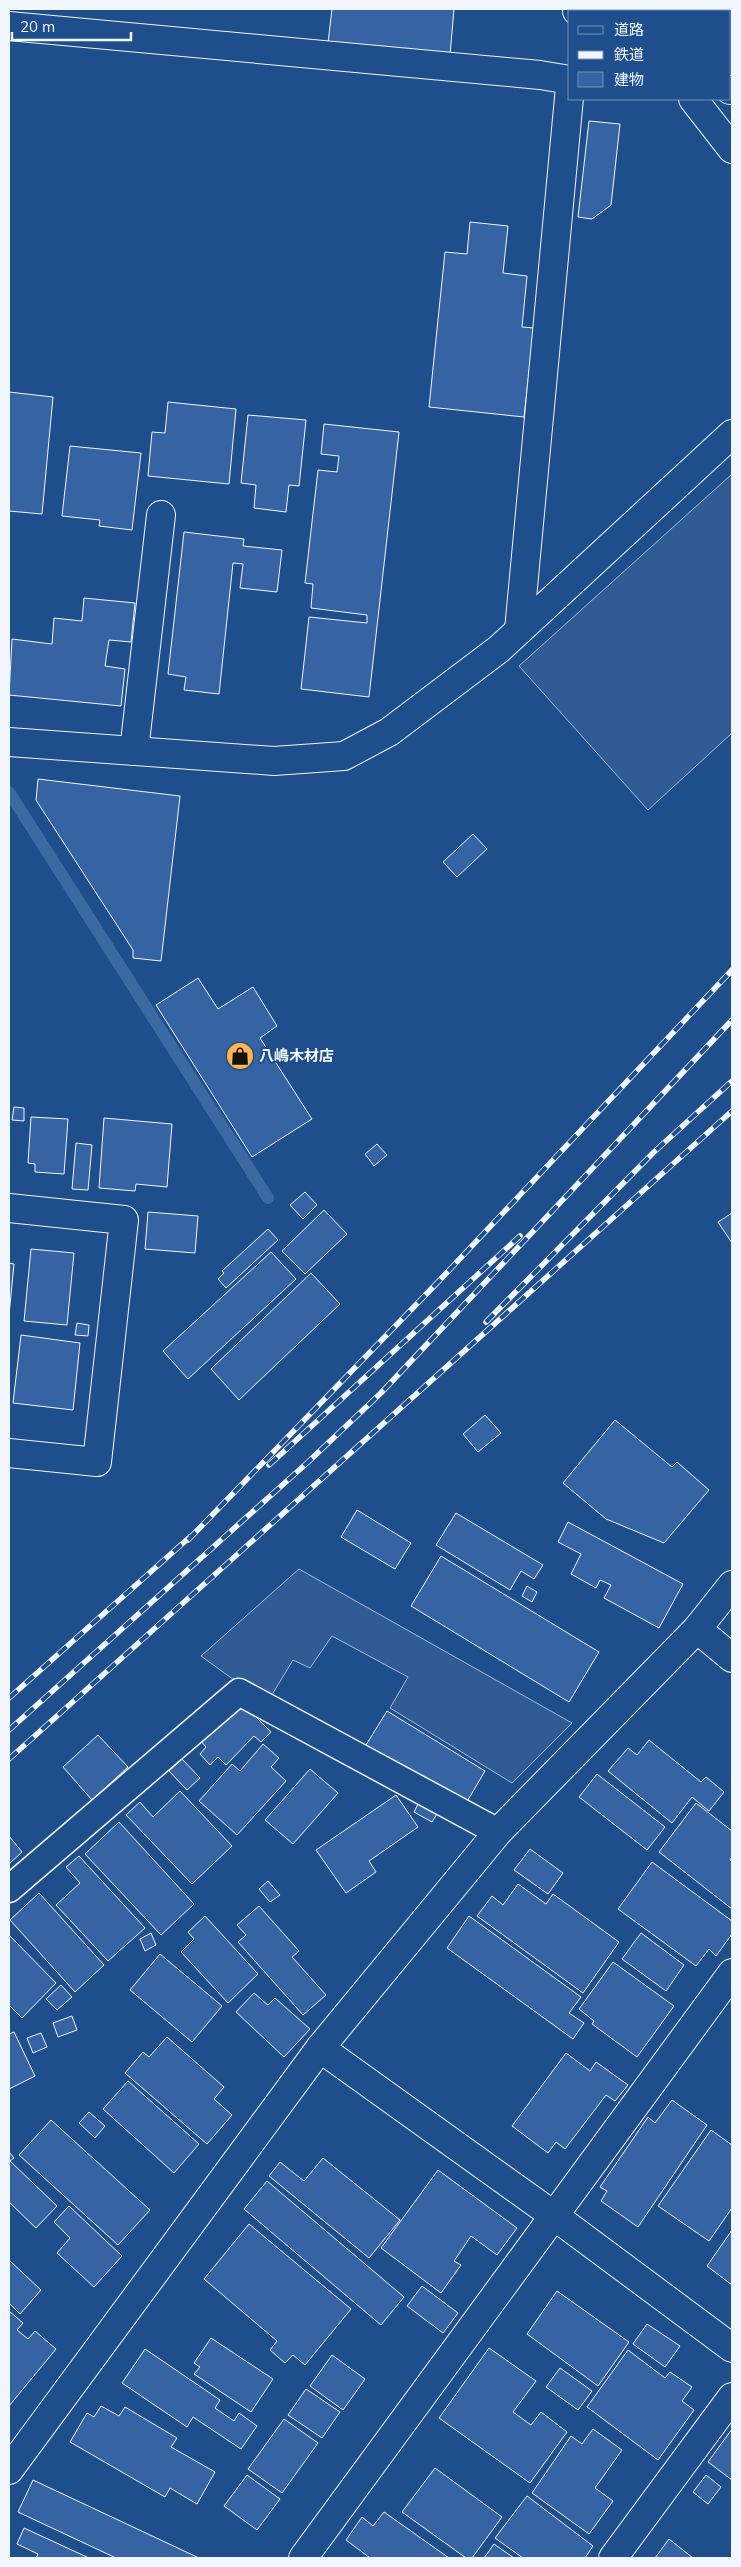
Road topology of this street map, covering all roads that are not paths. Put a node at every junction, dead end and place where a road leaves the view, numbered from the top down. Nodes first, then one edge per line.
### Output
1 (9, 26) edge
2 (568, 80) edge
3 (569, 100) edge
4 (694, 100) edge
5 (732, 149) edge
6 (732, 434) edge
7 (161, 515) dead end
8 (520, 630) junction
9 (9, 742) edge
10 (134, 751) junction
11 (9, 1208) edge
12 (9, 1453) edge
13 (732, 1585) edge
14 (697, 1629) junction
15 (732, 1658) edge
16 (498, 1832) junction
17 (9, 1889) edge
18 (732, 1973) edge
19 (320, 2048) junction
20 (553, 2215) junction
21 (732, 2348) edge
22 (732, 2397) edge
23 (9, 2470) edge
24 (303, 2558) edge
25 (613, 2558) edge

1 - 2 street
3 - 8 street
4 - 5 street
6 - 8 street
7 - 10 street
8 - 10 street
9 - 10 street
11 - 12 street
13 - 14 street
14 - 15 street
14 - 16 street
16 - 17 street
16 - 19 street
18 - 20 street
19 - 20 street
19 - 23 street
20 - 21 street
20 - 24 street
22 - 25 street

